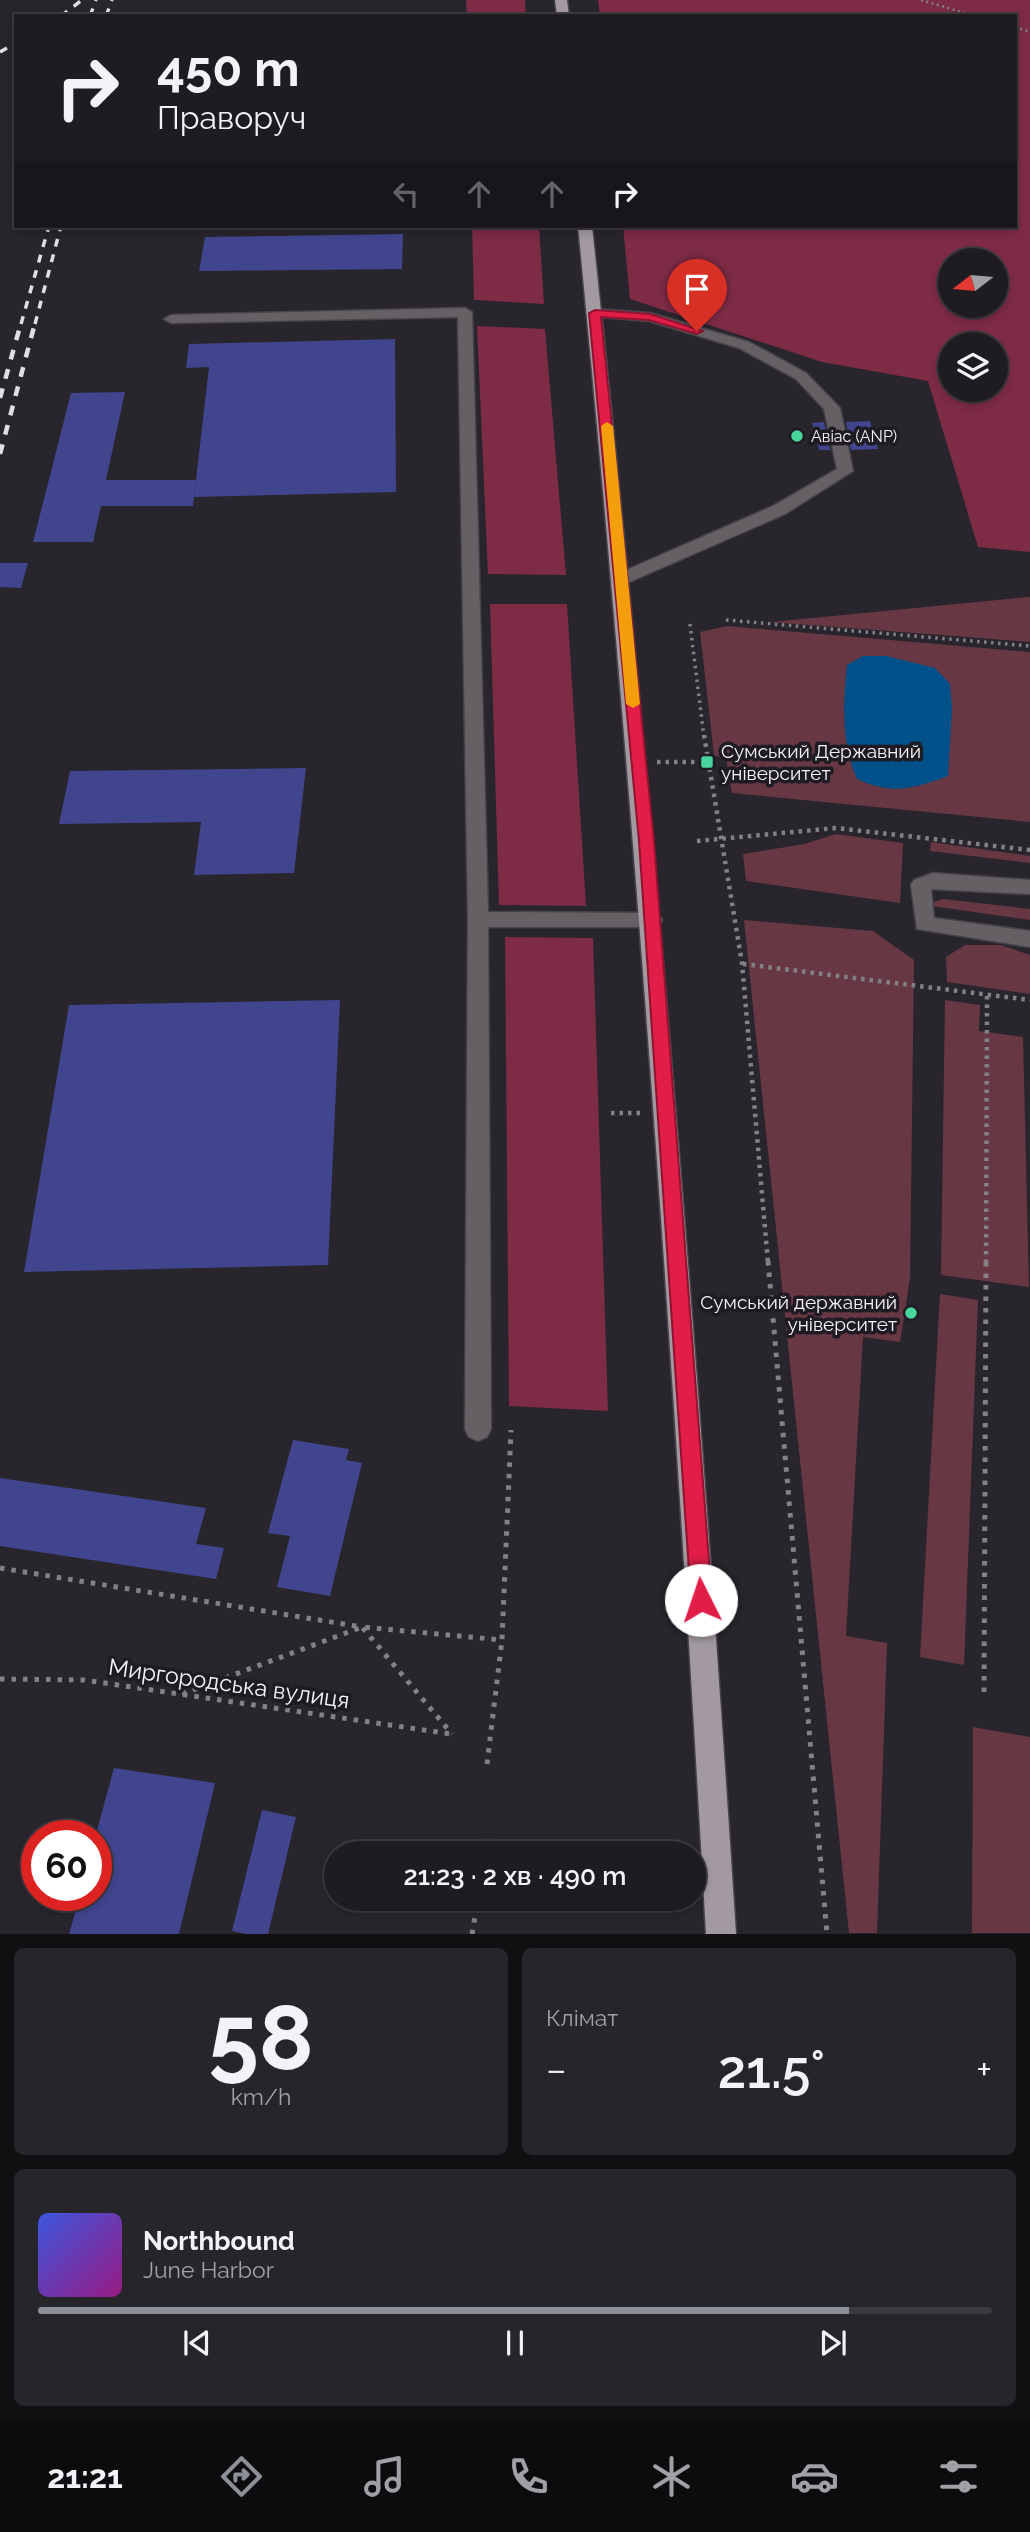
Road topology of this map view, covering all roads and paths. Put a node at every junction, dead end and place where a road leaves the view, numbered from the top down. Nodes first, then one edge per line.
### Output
1 (921, 0) edge
2 (968, 14) edge
3 (585, 228) edge
4 (595, 313) junction
5 (171, 319) dead end
6 (621, 579) junction
7 (726, 620) dead end
8 (690, 624) dead end
9 (1030, 646) edge
10 (639, 761) junction
11 (708, 762) junction
12 (719, 838) junction
13 (697, 841) dead end
14 (1030, 850) edge
15 (1030, 887) edge
16 (478, 919) junction
17 (652, 920) junction
18 (1030, 939) edge
19 (742, 963) junction
20 (988, 994) junction
21 (1030, 1000) edge
22 (478, 1429) dead end
23 (511, 1430) dead end
24 (0, 1568) edge
25 (362, 1627) junction
26 (502, 1640) junction
27 (0, 1679) edge
28 (984, 1692) dead end
29 (182, 1694) junction
30 (487, 1764) dead end
31 (476, 1911) edge
32 (472, 1934) edge
33 (722, 1934) edge
34 (827, 1934) edge

1 - 2 path
3 - 4 main road
4 - 6 main road
4 - 6 lane
5 - 16 lane
6 - 10 main road
7 - 9 path
8 - 11 path
10 - 11 path
10 - 17 main road
11 - 12 path
12 - 13 path
12 - 14 path
12 - 19 path
15 - 18 lane
16 - 17 lane
16 - 22 lane
17 - 33 main road
19 - 20 path
19 - 34 path
20 - 21 path
20 - 28 path
23 - 26 path
24 - 25 path
25 - 26 path
25 - 29 path
25 - 29 path, Миргородська вулиця
26 - 30 path
27 - 29 path, Миргородська вулиця
31 - 32 path

